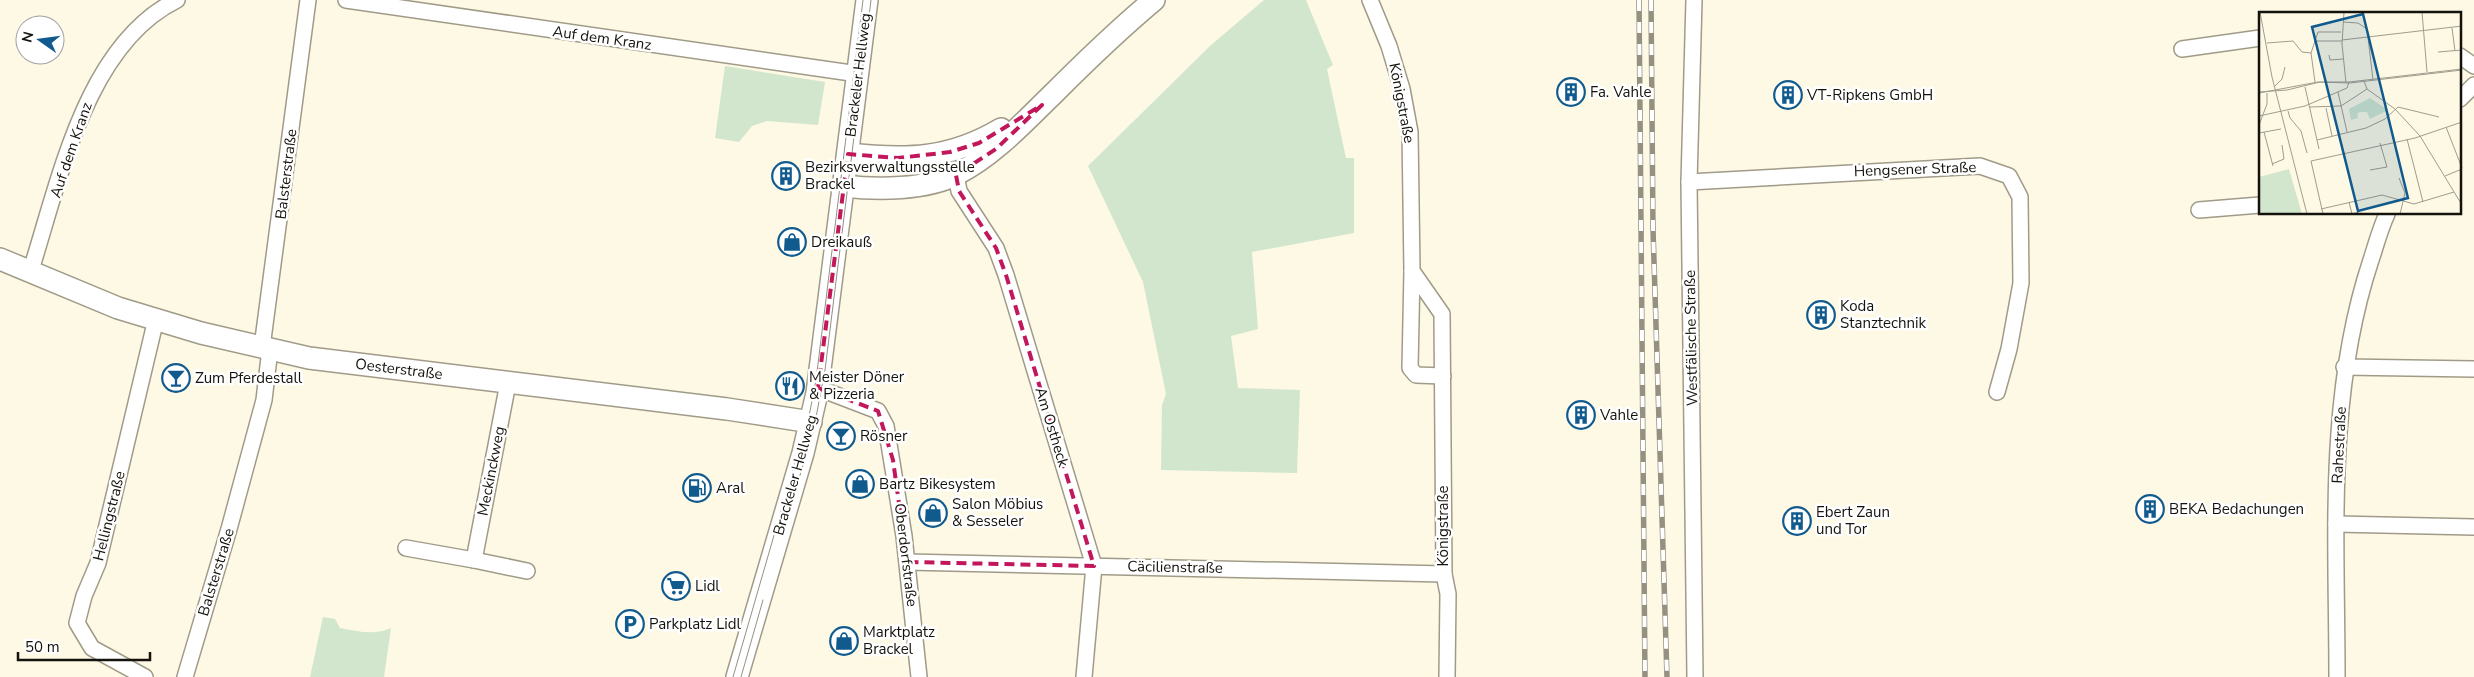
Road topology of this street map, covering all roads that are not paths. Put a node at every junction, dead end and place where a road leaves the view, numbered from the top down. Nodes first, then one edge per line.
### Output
1 (178, 0) edge
2 (308, 0) edge
3 (346, 0) edge
4 (867, 0) edge
5 (1154, 0) edge
6 (1370, 0) edge
7 (1694, 0) edge
8 (2259, 38) edge
9 (2182, 49) dead end
10 (2462, 57) edge
11 (2474, 66) edge
12 (858, 74) junction
13 (2474, 85) edge
14 (2462, 97) edge
15 (1042, 105) junction
16 (848, 154) junction
17 (1689, 182) junction
18 (957, 183) junction
19 (844, 186) junction
20 (2259, 205) edge
21 (2199, 210) dead end
22 (2383, 215) edge
23 (0, 260) edge
24 (1412, 271) junction
25 (30, 273) junction
26 (156, 319) junction
27 (266, 348) junction
28 (2344, 367) junction
29 (2474, 369) edge
30 (1443, 376) junction
31 (508, 382) junction
32 (818, 388) junction
33 (1997, 392) dead end
34 (811, 422) junction
35 (2336, 524) junction
36 (2474, 527) edge
37 (406, 548) dead end
38 (474, 560) junction
39 (907, 562) junction
40 (1094, 566) junction
41 (527, 571) dead end
42 (1444, 574) junction
43 (145, 677) edge
44 (185, 677) edge
45 (737, 677) edge
46 (919, 677) edge
47 (1084, 677) edge
48 (1447, 677) edge
49 (1695, 677) edge
50 (2337, 677) edge

1 - 25 street, Auf dem Kranz
2 - 27 street, Balsterstraße
3 - 12 street, Auf dem Kranz
4 - 12 main road, Brackeler Hellweg
5 - 15 main road
6 - 24 street, Königstraße
7 - 17 street, Westfälische Straße
8 - 9 street
10 - 11 street
12 - 16 main road, Brackeler Hellweg
13 - 14 street
15 - 16 main road
15 - 18 main road
16 - 19 main road, Brackeler Hellweg
17 - 33 street, Hengsener Straße
17 - 49 street, Westfälische Straße
18 - 19 main road
18 - 40 street, Am Ostheck
19 - 32 main road, Brackeler Hellweg
20 - 21 street
22 - 28 street, Rahestraße
23 - 25 main road, Oesterstraße
24 - 30 street, Königstraße
24 - 30 street, Königstraße
25 - 26 main road, Oesterstraße
26 - 27 main road, Oesterstraße
26 - 43 street, Hellingstraße
27 - 31 main road, Oesterstraße
27 - 44 street, Balsterstraße
28 - 29 street
28 - 35 street, Rahestraße
30 - 42 street, Königstraße
31 - 34 main road, Oesterstraße
31 - 38 street, Meckinckweg
32 - 34 main road, Brackeler Hellweg
32 - 39 street, Oberdorfstraße
34 - 45 main road, Brackeler Hellweg
35 - 36 street
35 - 50 street, Rahestraße
37 - 38 street
38 - 41 street
39 - 40 street, Cäcilienstraße
39 - 46 street, Oberdorfstraße
40 - 42 street, Cäcilienstraße
40 - 47 street, Am Ostheck
42 - 48 street, Königstraße

